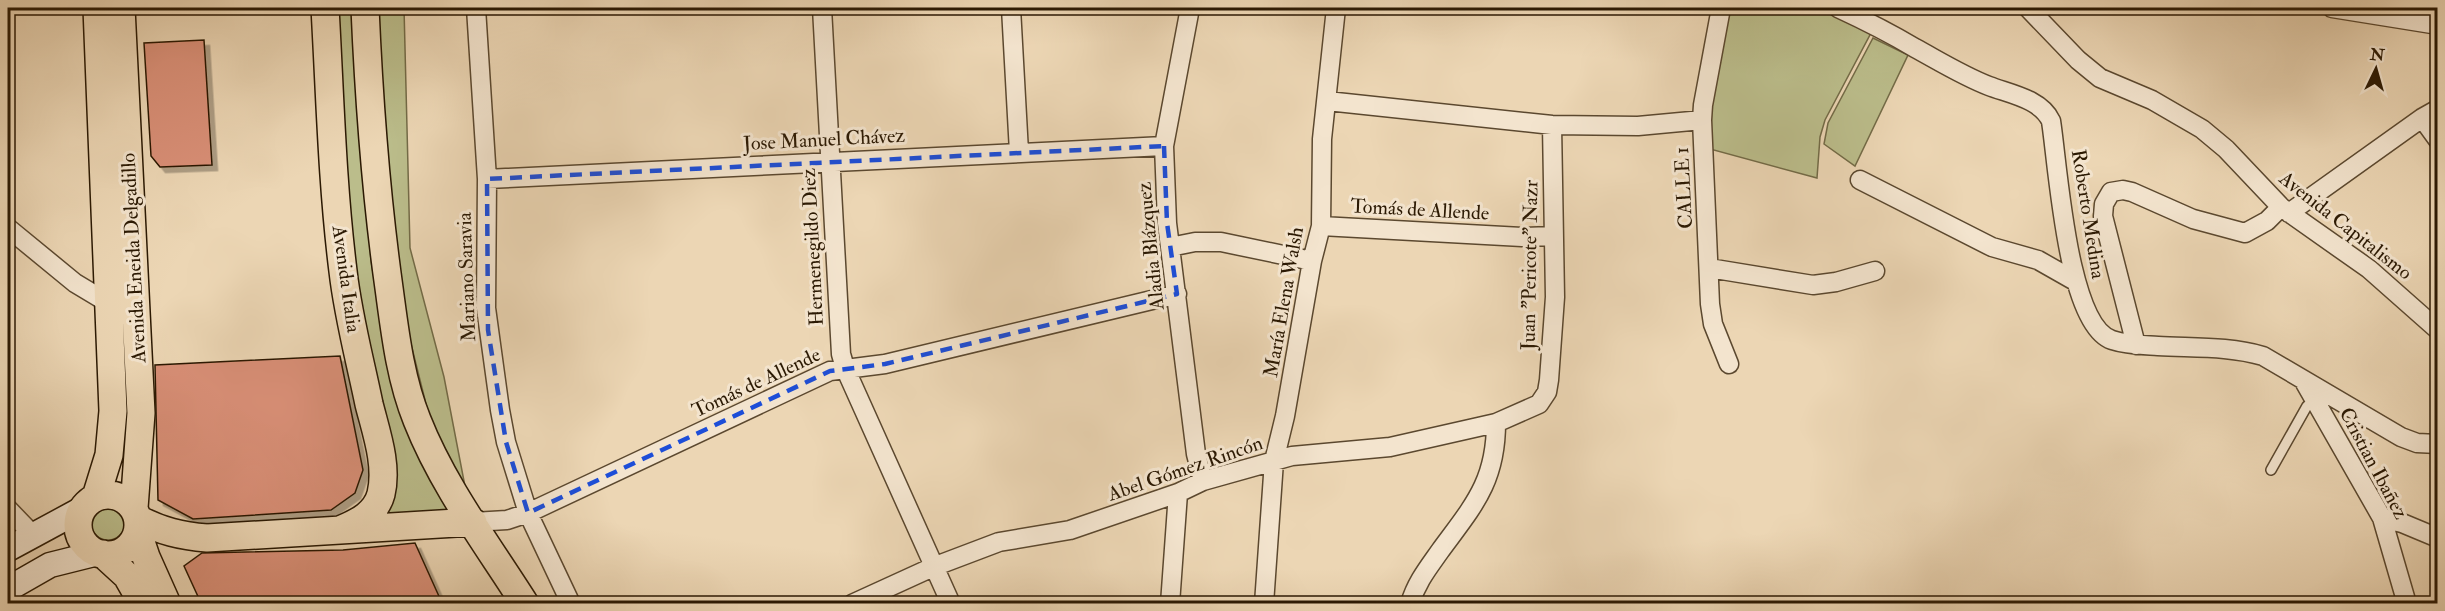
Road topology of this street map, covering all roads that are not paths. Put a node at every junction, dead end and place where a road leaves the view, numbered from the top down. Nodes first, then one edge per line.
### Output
1 (97, 8) edge
2 (121, 8) edge
3 (325, 8) edge
4 (365, 8) edge
5 (476, 8) edge
6 (822, 8) edge
7 (1011, 8) edge
8 (1190, 8) edge
9 (1336, 8) edge
10 (1721, 8) edge
11 (1838, 8) edge
12 (2028, 8) edge
13 (2332, 8) edge
14 (2438, 25) edge
15 (1327, 101) junction
16 (2430, 114) edge
17 (1702, 120) junction
18 (1552, 125) junction
19 (2438, 140) edge
20 (1164, 146) junction
21 (1019, 152) junction
22 (829, 161) junction
23 (487, 179) junction
24 (1860, 180) dead end
25 (2285, 210) junction
26 (1321, 226) junction
27 (8, 228) edge
28 (1553, 236) junction
29 (1170, 247) junction
30 (1312, 261) junction
31 (1709, 268) junction
32 (1875, 271) dead end
33 (2075, 281) junction
34 (1177, 294) junction
35 (110, 304) junction
36 (2438, 330) edge
37 (2136, 345) junction
38 (1729, 364) dead end
39 (845, 368) junction
40 (2305, 382) junction
41 (2315, 400) junction
42 (1539, 404) joint
43 (1496, 423) junction
44 (2438, 444) edge
45 (1274, 461) junction
46 (2271, 470) dead end
47 (1203, 481) junction
48 (1178, 493) junction
49 (89, 503) junction
50 (8, 509) edge
51 (528, 513) junction
52 (2382, 518) junction
53 (137, 520) junction
54 (473, 522) junction
55 (342, 529) junction
56 (33, 535) junction
57 (2438, 538) edge
58 (8, 549) edge
59 (100, 554) junction
60 (933, 567) junction
61 (8, 589) edge
62 (143, 603) edge
63 (167, 603) edge
64 (525, 603) edge
65 (571, 603) edge
66 (852, 603) edge
67 (951, 603) edge
68 (1170, 603) edge
69 (1264, 603) edge
70 (1410, 603) edge
71 (2407, 603) edge

1 - 35 main road, Avenida Eneida Delgadillo
2 - 53 main road, Avenida Eneida Delgadillo
3 - 55 main road, Avenida Italia
4 - 54 main road, Avenida Italia
5 - 23 street, Mariano Saravia
6 - 22 street, Hermenegildo Diez
7 - 21 street
8 - 20 street, Aladia Blázquez
9 - 15 street, María Elena Walsh
10 - 17 street, CALLE 1
11 - 33 street, Roberto Medina
12 - 25 street, Avenida Capitalismo
13 - 14 street
15 - 18 street
15 - 26 street, María Elena Walsh
16 - 19 street
16 - 25 street
17 - 18 street
17 - 31 street, CALLE 1
18 - 28 street, Juan "Pericote" Nazr
20 - 21 street, Jose Manuel Chávez
20 - 29 street, Aladia Blázquez
21 - 22 street, Jose Manuel Chávez
22 - 23 street, Jose Manuel Chávez
22 - 39 street, Hermenegildo Diez
23 - 51 street, Mariano Saravia
24 - 33 street
25 - 36 street, Avenida Capitalismo
25 - 37 street
26 - 28 street, Tomás de Allende
26 - 30 street, María Elena Walsh
27 - 35 street
28 - 42 street, Juan "Pericote" Nazr
29 - 30 street
29 - 34 street, Aladia Blázquez
30 - 45 street, María Elena Walsh
31 - 32 street
31 - 38 street, CALLE 1
33 - 37 street, Roberto Medina
34 - 39 street, Tomás de Allende
34 - 47 street, Aladia Blázquez
35 - 49 main road, Avenida Eneida Delgadillo
37 - 40 street, Roberto Medina
39 - 51 street, Tomás de Allende
39 - 60 street, Hermenegildo Diez
40 - 41 street, Cristian Ibañez
40 - 44 street, Roberto Medina
41 - 46 lane
41 - 52 street, Cristian Ibañez
42 - 43 street, Abel Gómez Rincón
43 - 45 street, Abel Gómez Rincón
43 - 70 street
45 - 47 street, Abel Gómez Rincón
45 - 69 street, María Elena Walsh
47 - 48 street, Abel Gómez Rincón
48 - 60 street, Abel Gómez Rincón
48 - 68 street
49 - 53 main road
49 - 56 main road
49 - 59 main road
50 - 56 street
51 - 54 street, Tomás de Allende
51 - 65 street, Mariano Saravia
52 - 57 street
52 - 71 street, Cristian Ibañez
53 - 55 main road
53 - 59 main road
53 - 63 main road, Avenida Eneida Delgadillo
54 - 55 main road
54 - 64 main road, Avenida Italia
56 - 58 main road
59 - 61 main road
59 - 62 main road
60 - 66 street, Abel Gómez Rincón
60 - 67 street, Hermenegildo Diez

